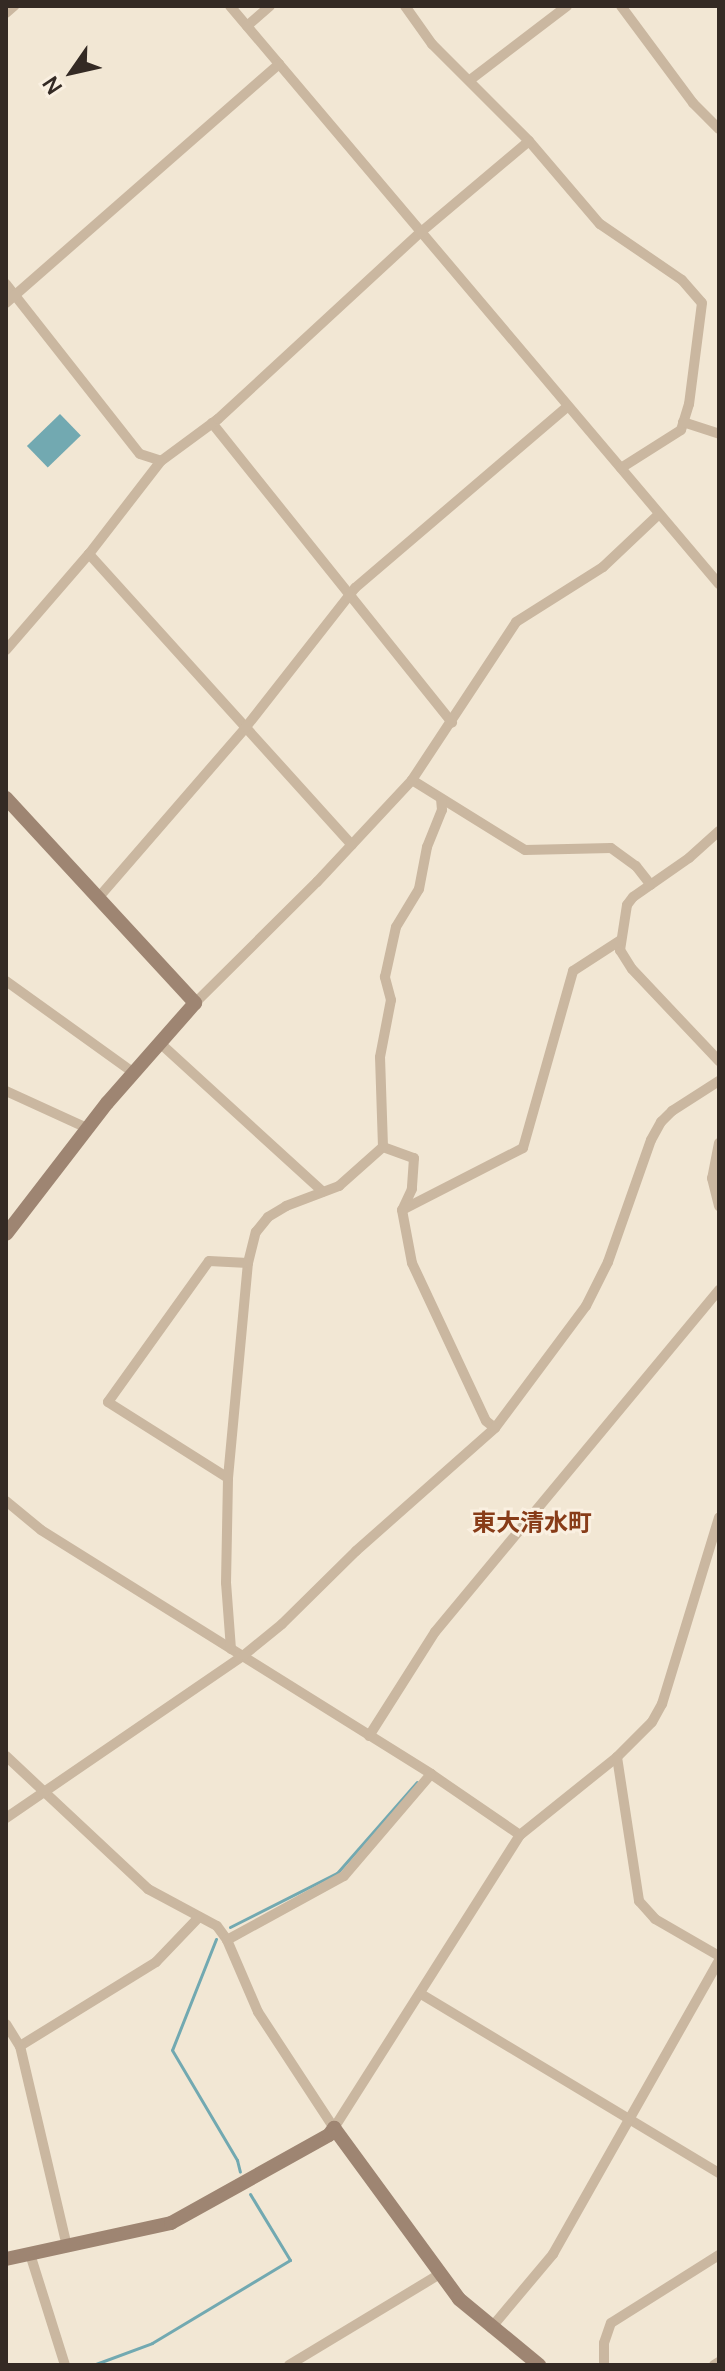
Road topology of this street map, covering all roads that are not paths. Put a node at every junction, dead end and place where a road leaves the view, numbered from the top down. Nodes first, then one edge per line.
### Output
1 (14, 6) edge
2 (230, 6) edge
3 (270, 6) edge
4 (405, 6) edge
5 (567, 6) edge
6 (621, 6) edge
7 (6, 13) edge
8 (247, 26) junction
9 (279, 64) junction
10 (470, 80) junction
11 (719, 129) edge
12 (529, 141) junction
13 (421, 232) junction
14 (6, 284) edge
15 (10, 300) edge
16 (566, 408) junction
17 (683, 422) junction
18 (212, 423) junction
19 (719, 434) edge
20 (161, 461) junction
21 (621, 468) junction
22 (659, 514) junction
23 (89, 554) junction
24 (719, 584) edge
25 (348, 597) junction
26 (6, 650) edge
27 (452, 723) junction
28 (246, 727) junction
29 (412, 780) junction
30 (6, 798) edge
31 (441, 799) junction
32 (719, 831) edge
33 (352, 845) junction
34 (651, 885) junction
35 (99, 897) junction
36 (621, 940) junction
37 (6, 981) edge
38 (195, 1003) junction
39 (161, 1044) junction
40 (719, 1061) edge
41 (134, 1073) junction
42 (719, 1081) edge
43 (6, 1091) edge
44 (87, 1128) junction
45 (719, 1143) edge
46 (383, 1147) junction
47 (323, 1192) junction
48 (719, 1206) edge
49 (402, 1210) junction
50 (6, 1234) edge
51 (248, 1263) junction
52 (719, 1290) edge
53 (495, 1428) junction
54 (228, 1478) junction
55 (6, 1502) edge
56 (718, 1522) edge
57 (231, 1649) junction
58 (244, 1655) junction
59 (369, 1736) junction
60 (6, 1756) edge
61 (617, 1757) junction
62 (431, 1774) junction
63 (46, 1793) junction
64 (6, 1818) edge
65 (520, 1835) junction
66 (199, 1917) junction
67 (227, 1940) junction
68 (719, 1958) edge
69 (421, 1994) junction
70 (6, 2024) edge
71 (20, 2046) junction
72 (631, 2119) junction
73 (334, 2128) junction
74 (719, 2173) edge
75 (67, 2247) junction
76 (30, 2254) junction
77 (719, 2255) edge
78 (6, 2259) edge
79 (440, 2274) junction
80 (491, 2328) junction
81 (719, 2362) edge
82 (65, 2365) edge
83 (289, 2365) edge
84 (539, 2365) edge
85 (604, 2365) edge
86 (714, 2365) edge

1 - 7 street
2 - 8 street
3 - 8 street
4 - 10 street
5 - 10 street
6 - 11 street
8 - 9 street
9 - 13 street
9 - 15 street
10 - 12 street
12 - 13 street
12 - 17 street
13 - 16 street
13 - 18 street
14 - 15 street
15 - 20 street
16 - 21 street
16 - 25 street
17 - 19 street
17 - 21 street
18 - 20 street
18 - 25 street
20 - 23 street
21 - 22 street
22 - 24 street
22 - 27 street
23 - 26 street
23 - 28 street
25 - 27 street
25 - 28 street
27 - 29 street
28 - 33 street
28 - 35 street
29 - 31 street
29 - 33 street
30 - 35 street
31 - 34 street
31 - 46 street
32 - 34 street
33 - 38 street
34 - 36 street
35 - 38 street
36 - 40 street
36 - 49 street
37 - 41 street
38 - 39 street
39 - 41 street
39 - 47 street
41 - 44 street
42 - 53 street
43 - 44 street
44 - 50 street
45 - 48 street
46 - 47 street
46 - 49 street
47 - 51 street
49 - 53 street
51 - 54 street
51 - 54 street
52 - 59 street
53 - 58 street
54 - 57 street
55 - 57 street
56 - 61 street
57 - 58 street
58 - 59 street
58 - 63 street
59 - 62 street
60 - 63 street
61 - 65 street
61 - 68 street
62 - 65 street
62 - 67 street
63 - 64 street
63 - 66 street
65 - 69 street
66 - 67 street
66 - 71 street
67 - 73 street
68 - 72 street
69 - 72 street
69 - 73 street
70 - 71 street
71 - 75 street
72 - 74 street
72 - 80 street
73 - 75 street
73 - 79 street
75 - 76 street
76 - 78 street
76 - 82 street
77 - 85 street
79 - 80 street
79 - 83 street
80 - 84 street
81 - 86 street

